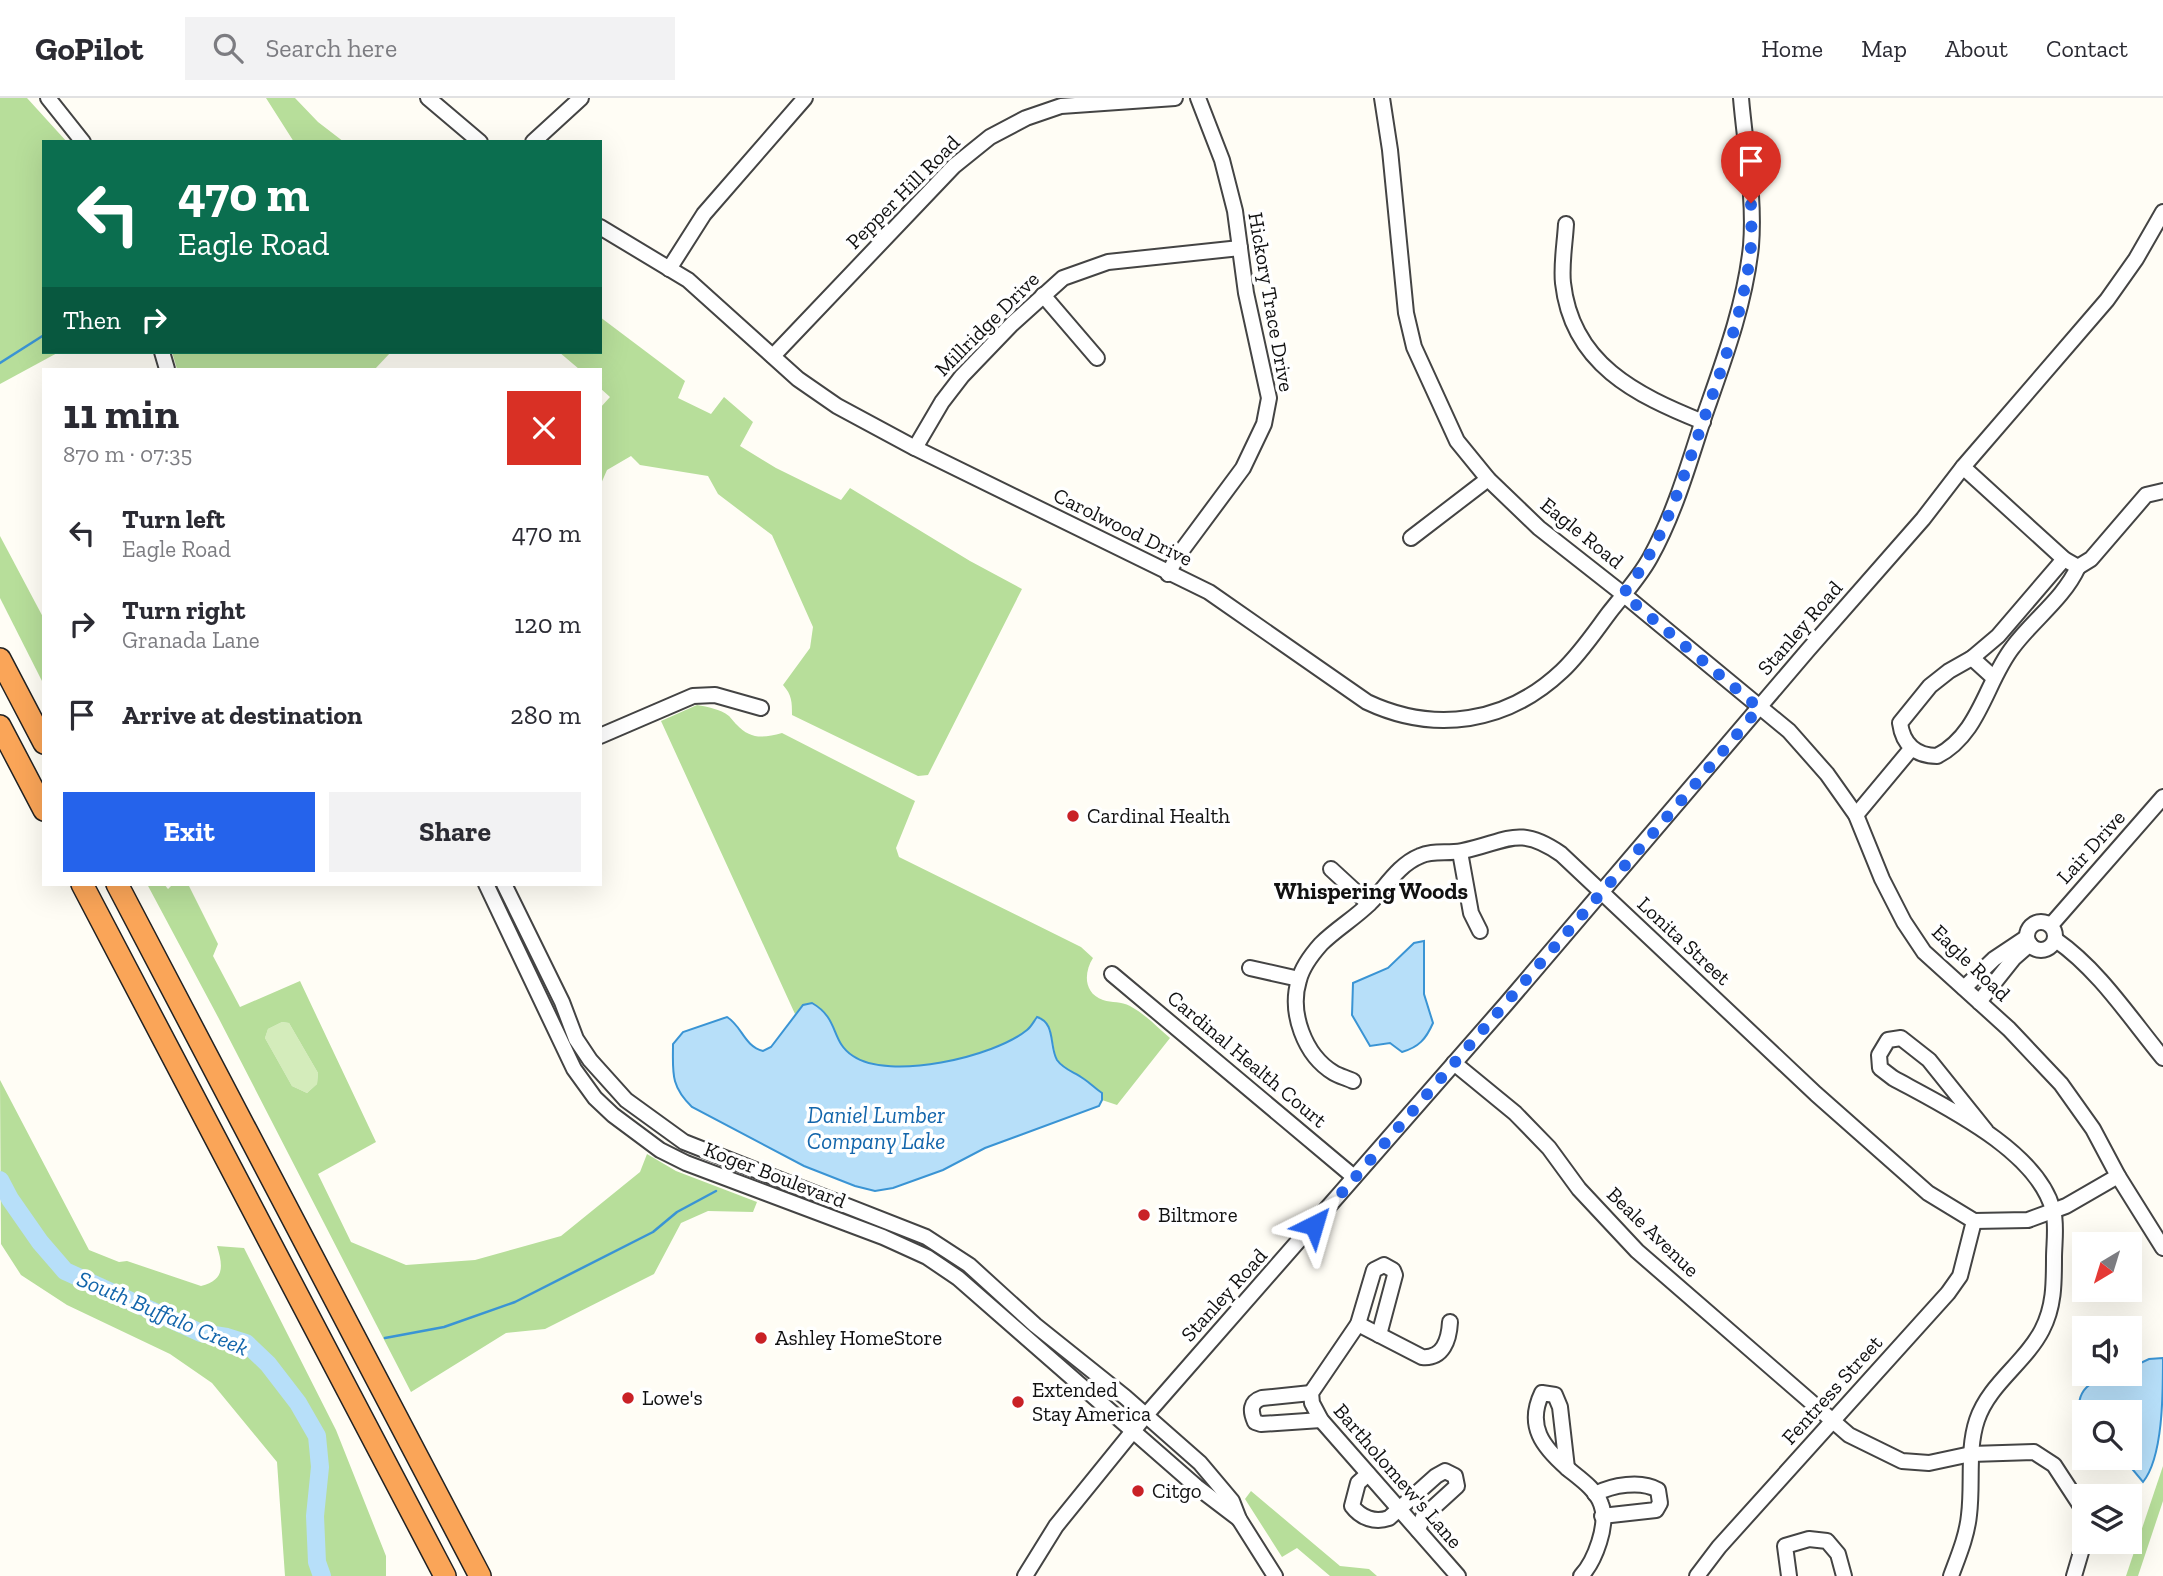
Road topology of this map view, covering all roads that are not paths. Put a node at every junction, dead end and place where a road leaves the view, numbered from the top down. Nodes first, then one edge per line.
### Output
1 (48, 98) edge
2 (428, 98) edge
3 (581, 98) edge
4 (805, 98) edge
5 (1175, 98) edge
6 (1198, 98) edge
7 (1382, 98) edge
8 (1741, 98) edge
9 (81, 140) edge
10 (478, 140) edge
11 (535, 140) edge
12 (2163, 212) edge
13 (1566, 224) dead end
14 (602, 228) edge
15 (1240, 248) junction
16 (669, 269) junction
17 (1043, 295) junction
18 (773, 356) junction
19 (1097, 358) dead end
20 (1703, 422) junction
21 (915, 448) junction
22 (1963, 467) junction
23 (1488, 479) junction
24 (2163, 491) edge
25 (1411, 538) dead end
26 (2064, 559) junction
27 (2078, 567) junction
28 (1168, 574) junction
29 (1623, 594) junction
30 (0, 659) edge
31 (1972, 659) junction
32 (1994, 678) junction
33 (761, 708) dead end
34 (1759, 708) junction
35 (0, 726) edge
36 (602, 735) edge
37 (42, 739) edge
38 (1912, 749) junction
39 (2163, 797) edge
40 (42, 806) edge
41 (1856, 815) junction
42 (1460, 852) junction
43 (1331, 869) dead end
44 (83, 886) edge
45 (118, 886) edge
46 (487, 886) edge
47 (505, 886) edge
48 (1601, 894) junction
49 (1369, 904) junction
50 (2051, 925) junction
51 (1480, 931) dead end
52 (2028, 940) junction
53 (2056, 940) junction
54 (1250, 968) dead end
55 (1112, 974) dead end
56 (1299, 979) junction
57 (1964, 988) junction
58 (1979, 1002) junction
59 (2163, 1058) edge
60 (1454, 1063) junction
61 (1353, 1081) dead end
62 (1986, 1131) junction
63 (2118, 1176) junction
64 (1354, 1177) junction
65 (2054, 1211) junction
66 (1974, 1221) junction
67 (2163, 1248) edge
68 (1450, 1322) dead end
69 (1358, 1324) junction
70 (1379, 1335) junction
71 (1311, 1393) junction
72 (1146, 1415) junction
73 (1321, 1420) junction
74 (1832, 1421) junction
75 (1132, 1432) junction
76 (1971, 1454) junction
77 (1567, 1468) junction
78 (1368, 1474) junction
79 (2072, 1493) edge
80 (1595, 1494) junction
81 (1398, 1508) junction
82 (1602, 1517) junction
83 (416, 1519) junction
84 (1239, 1519) junction
85 (1418, 1530) junction
86 (2080, 1554) edge
87 (439, 1576) edge
88 (445, 1576) edge
89 (480, 1576) edge
90 (1025, 1576) edge
91 (1275, 1576) edge
92 (1458, 1576) edge
93 (1581, 1576) edge
94 (1697, 1576) edge
95 (1789, 1576) edge
96 (1844, 1576) edge
97 (1951, 1576) edge
98 (2074, 1576) edge

1 - 9 street
2 - 10 street
3 - 11 street
4 - 16 street
5 - 18 street, Pepper Hill Road
6 - 15 street, Hickory Trace Drive
7 - 23 street, Eagle Road
8 - 20 street, Carolwood Drive
12 - 22 street, Stanley Road
13 - 20 street
14 - 16 street, Carolwood Drive
15 - 17 street, Millridge Drive
15 - 28 street, Hickory Trace Drive
16 - 18 street, Carolwood Drive
17 - 19 street
17 - 21 street, Millridge Drive
18 - 21 street, Carolwood Drive
20 - 29 street, Carolwood Drive
21 - 28 street, Carolwood Drive
22 - 26 street
22 - 34 street, Stanley Road
23 - 25 street
23 - 29 street, Eagle Road
24 - 27 street
26 - 27 street
26 - 31 street
27 - 32 street
28 - 29 street, Carolwood Drive
29 - 34 street, Eagle Road
30 - 37 highway
31 - 32 street
31 - 38 street
32 - 38 street
33 - 36 street
34 - 41 street, Eagle Road
34 - 48 street, Stanley Road
35 - 40 highway
38 - 41 street
39 - 50 street, Lair Drive
41 - 57 street, Eagle Road
42 - 48 street, Lonita Street
42 - 49 street, Lonita Street
42 - 51 street
43 - 49 street
44 - 83 highway
45 - 89 highway
46 - 75 street, Koger Boulevard
47 - 72 street, Koger Boulevard
48 - 60 street, Stanley Road
48 - 66 street, Lonita Street
49 - 56 street, Lonita Street
50 - 52 street, Lair Drive
50 - 53 street
52 - 53 street, Lair Drive
52 - 57 street, Lair Drive
52 - 58 street, Lair Drive
53 - 59 street
54 - 56 street
55 - 64 street, Cardinal Health Court
56 - 61 street, Lonita Street
57 - 58 street, Eagle Road
58 - 63 street, Eagle Road
60 - 64 street, Stanley Road
60 - 74 street, Beale Avenue
62 - 62 street
62 - 65 street
63 - 65 street
63 - 67 street, Eagle Road
64 - 72 street, Stanley Road
65 - 66 street
65 - 76 street
66 - 74 street, Fentress Street
68 - 70 street
69 - 70 street
69 - 70 street, Bartholomew's Lane
69 - 71 street, Bartholomew's Lane
71 - 73 street, Bartholomew's Lane
71 - 73 street
72 - 75 street, Stanley Road
72 - 84 street, Koger Boulevard
73 - 78 street, Bartholomew's Lane
74 - 76 street, Beale Avenue
74 - 94 street, Fentress Street
75 - 84 street, Koger Boulevard
75 - 90 street, Stanley Road
76 - 79 street, Beale Avenue
76 - 97 street
77 - 77 street
77 - 80 street
78 - 81 street, Bartholomew's Lane
78 - 81 street
80 - 82 street
80 - 82 street
81 - 85 street, Bartholomew's Lane
81 - 85 street
82 - 93 street
83 - 87 highway
83 - 88 highway
84 - 91 street, Koger Boulevard
85 - 92 street, Bartholomew's Lane
86 - 98 street
95 - 96 street

